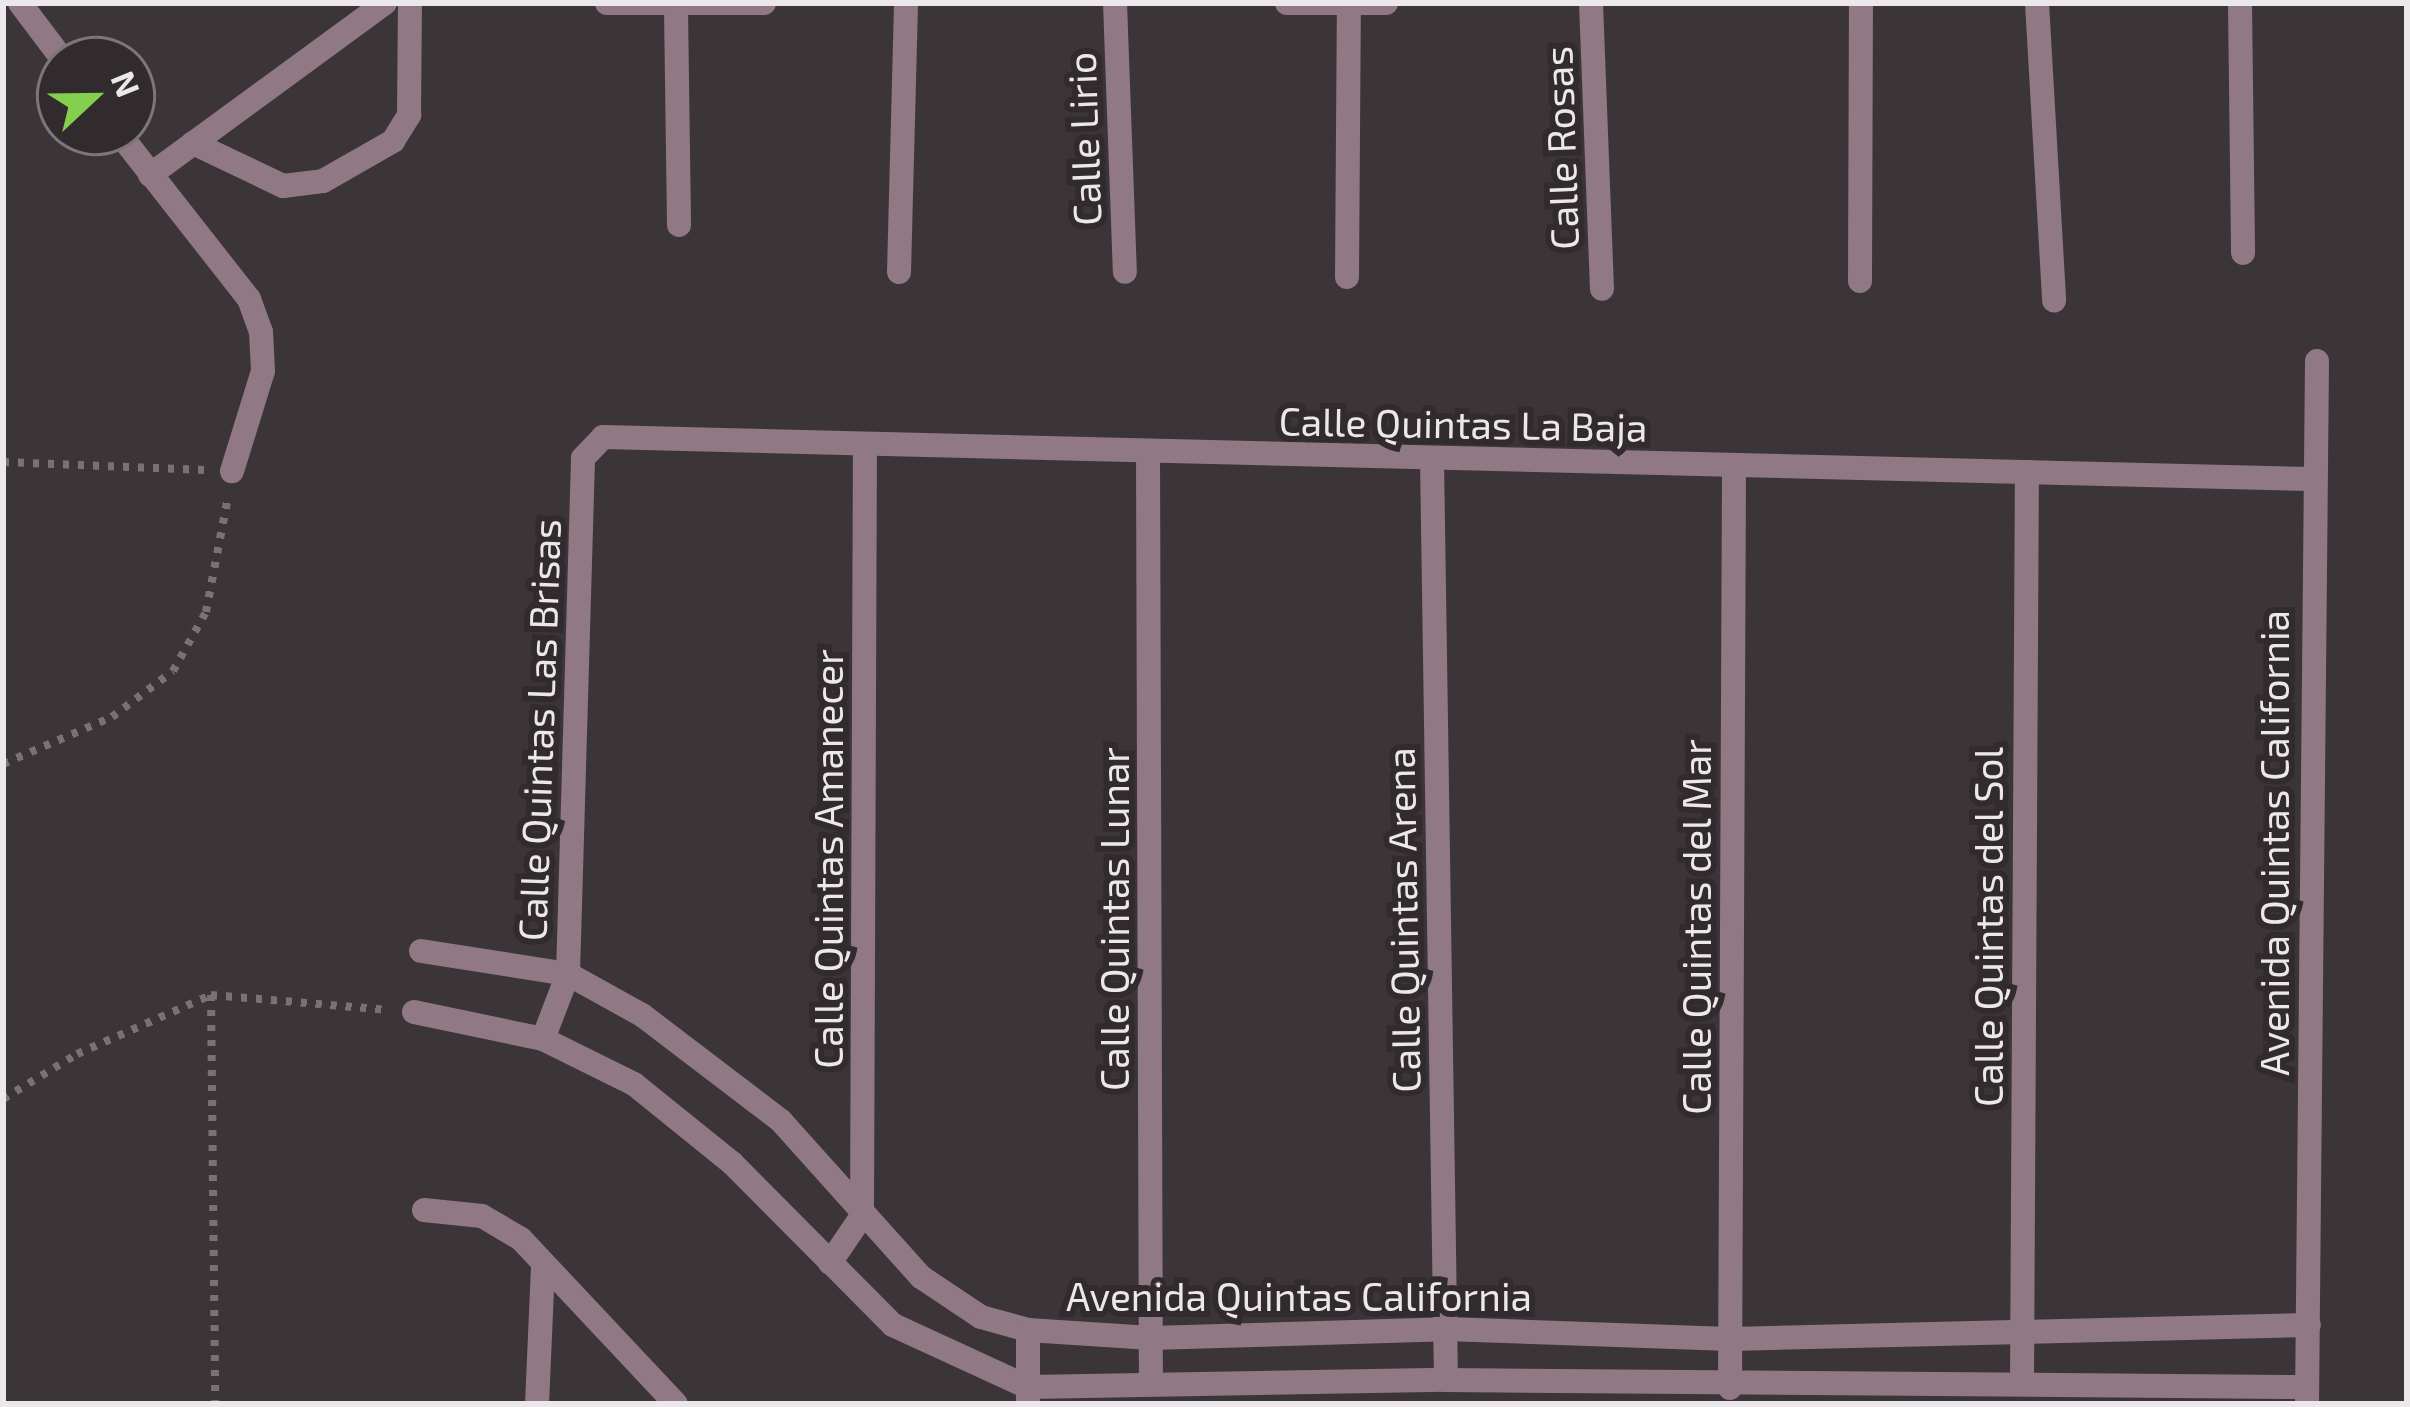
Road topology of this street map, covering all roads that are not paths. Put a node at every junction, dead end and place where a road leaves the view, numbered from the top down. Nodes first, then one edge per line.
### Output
1 (20, 3) edge
2 (385, 3) edge
3 (410, 3) edge
4 (607, 3) edge
5 (746, 3) edge
6 (764, 3) edge
7 (906, 3) edge
8 (1115, 3) edge
9 (1287, 3) edge
10 (1385, 3) edge
11 (1591, 3) edge
12 (1861, 3) edge
13 (2037, 3) edge
14 (2240, 3) edge
15 (1349, 4) edge
16 (676, 8) junction
17 (45, 36) edge
18 (193, 142) junction
19 (136, 156) edge
20 (150, 175) junction
21 (680, 225) dead end
22 (2243, 253) dead end
23 (898, 272) dead end
24 (1125, 272) dead end
25 (1347, 278) dead end
26 (1860, 281) dead end
27 (1603, 289) dead end
28 (2054, 301) dead end
29 (2318, 361) dead end
30 (613, 434) joint
31 (865, 446) junction
32 (1148, 453) junction
33 (1432, 459) junction
34 (1734, 466) junction
35 (232, 471) road end
36 (2026, 472) junction
37 (2312, 479) junction
38 (421, 951) dead end
39 (568, 974) junction
40 (414, 1012) road end
41 (543, 1039) junction
42 (424, 1210) dead end
43 (862, 1216) junction
44 (830, 1263) junction
45 (543, 1267) junction
46 (2309, 1325) junction
47 (2022, 1328) junction
48 (1446, 1329) junction
49 (1028, 1330) junction
50 (1151, 1338) junction
51 (1730, 1339) junction
52 (1446, 1380) junction
53 (2022, 1382) junction
54 (1151, 1384) junction
55 (1730, 1388) junction
56 (2154, 1394) edge
57 (1028, 1395) edge
58 (2307, 1395) edge
59 (537, 1404) edge
60 (676, 1404) edge

1 - 17 street
2 - 18 street
3 - 18 street
4 - 16 street
5 - 6 street
5 - 16 street
7 - 23 street
8 - 24 street, Calle Lirio
9 - 15 street
10 - 15 street
11 - 27 street, Calle Rosas
12 - 26 street
13 - 28 street
14 - 22 street
15 - 25 street
16 - 21 street
18 - 20 street
19 - 20 street
20 - 35 street
29 - 37 street, Avenida Quintas California
30 - 31 street, Calle Quintas La Baja
30 - 39 street, Calle Quintas Las Brisas
31 - 32 street, Calle Quintas La Baja
31 - 43 street, Calle Quintas Amanecer
32 - 33 street, Calle Quintas La Baja
32 - 50 street, Calle Quintas Lunar
33 - 34 street, Calle Quintas La Baja
33 - 48 street, Calle Quintas Arena
34 - 36 street, Calle Quintas La Baja
34 - 51 street, Calle Quintas del Mar
36 - 37 street, Calle Quintas La Baja
36 - 47 street, Calle Quintas del Sol
37 - 46 street, Avenida Quintas California
38 - 39 street, Avenida Quintas California
39 - 41 street, Calle Quintas Las Brisas
39 - 43 street, Avenida Quintas California
40 - 41 street, Avenida Quintas California
41 - 44 street, Avenida Quintas California
42 - 45 street
43 - 44 street
43 - 49 street, Avenida Quintas California
44 - 57 street, Avenida Quintas California
45 - 59 street
45 - 60 street
46 - 47 street, Avenida Quintas California
46 - 58 street, Avenida Quintas California
47 - 51 street, Avenida Quintas California
47 - 53 street, Calle Quintas del Sol
48 - 50 street, Avenida Quintas California
48 - 51 street, Avenida Quintas California
48 - 52 street, Calle Quintas Arena
49 - 50 street, Avenida Quintas California
49 - 57 street
50 - 54 street, Calle Quintas Lunar
51 - 55 street, Calle Quintas del Mar
52 - 54 street, Avenida Quintas California
52 - 55 street, Avenida Quintas California
53 - 55 street, Avenida Quintas California
53 - 56 street, Avenida Quintas California
54 - 57 street, Avenida Quintas California
56 - 58 street, Avenida Quintas California

